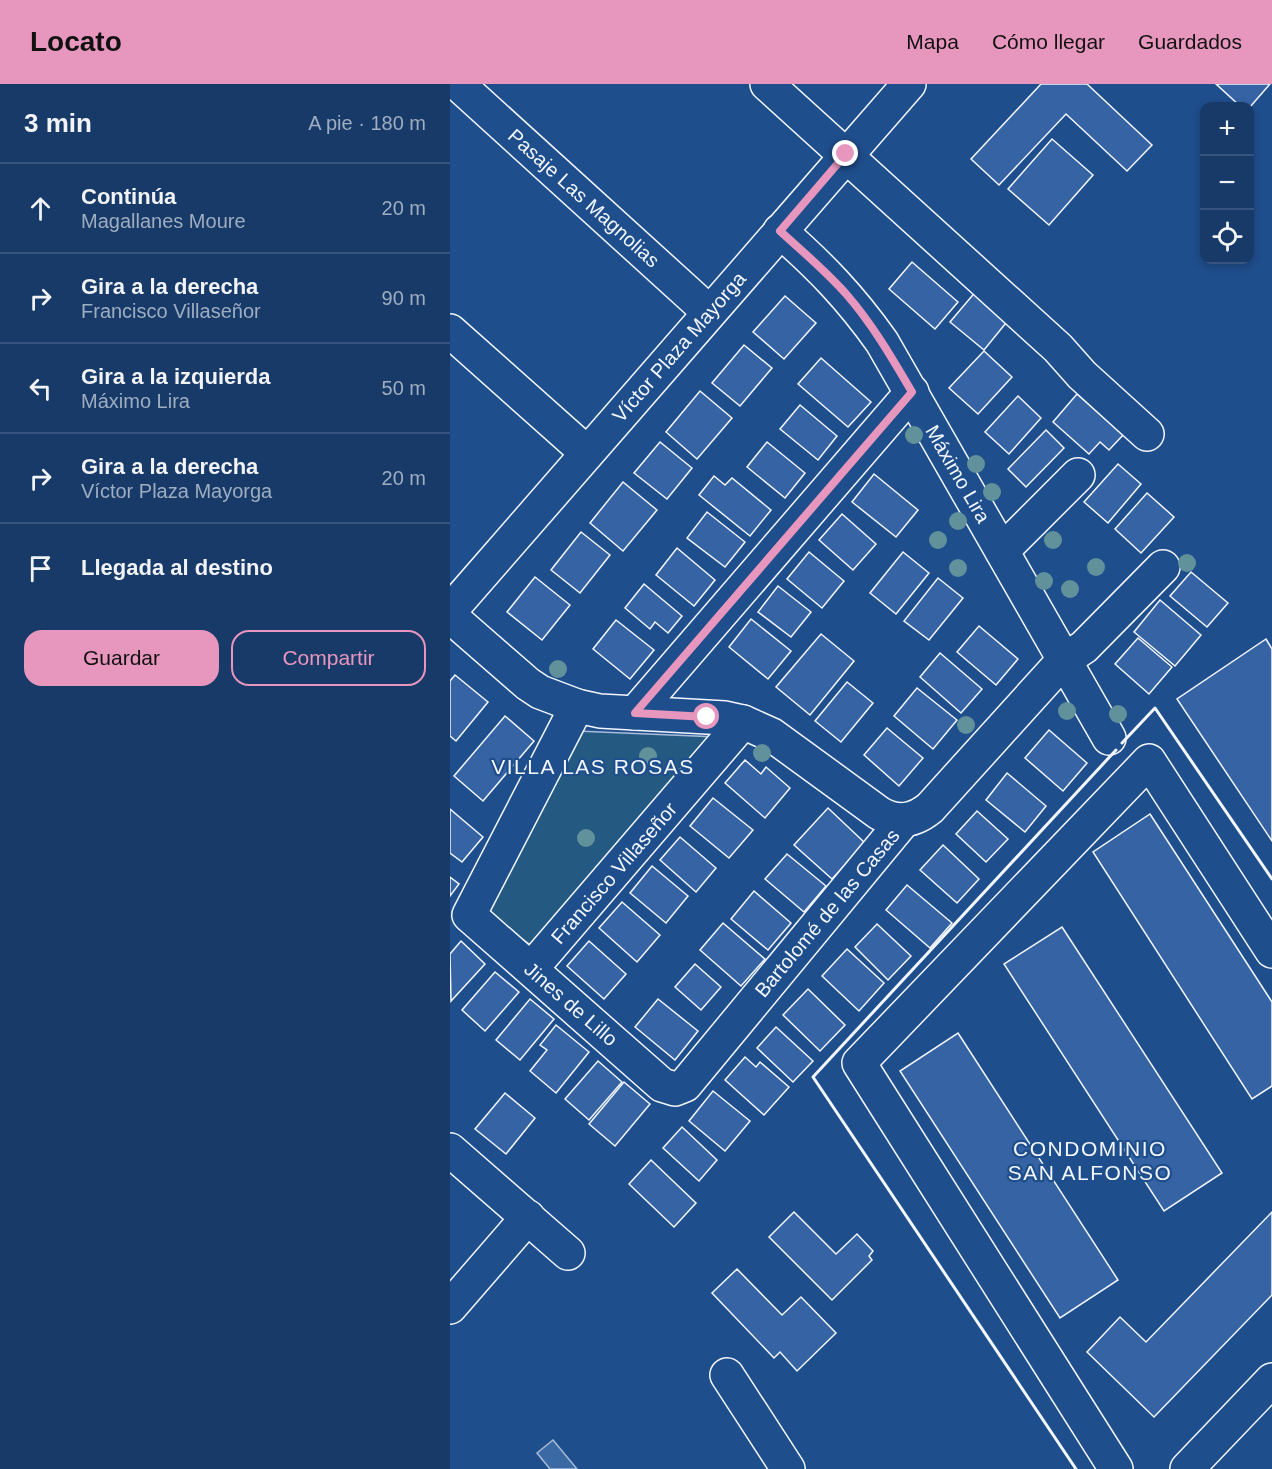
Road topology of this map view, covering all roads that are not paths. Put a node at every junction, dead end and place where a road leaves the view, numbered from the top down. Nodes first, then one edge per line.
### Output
1 (458, 84) edge
2 (767, 84) edge
3 (909, 84) edge
4 (846, 154) junction
5 (780, 231) junction
6 (709, 312) junction
7 (450, 331) edge
8 (912, 392) junction
9 (1147, 434) dead end
10 (587, 453) junction
11 (1078, 475) dead end
12 (1002, 551) junction
13 (1163, 567) dead end
14 (450, 611) edge
15 (450, 616) edge
16 (1063, 661) junction
17 (577, 706) junction
18 (635, 713) junction
19 (743, 722) junction
20 (1108, 738) dead end
21 (904, 820) junction
22 (1272, 951) edge
23 (531, 969) junction
24 (675, 1089) joint
25 (450, 1150) edge
26 (528, 1218) junction
27 (568, 1252) dead end
28 (450, 1307) edge
29 (727, 1375) dead end
30 (1272, 1380) edge
31 (788, 1469) edge
32 (1116, 1469) edge
33 (1187, 1469) edge

1 - 6 street, Pasaje Las Magnolias
2 - 4 street
3 - 4 street, Víctor Plaza Mayorga
4 - 5 street, Víctor Plaza Mayorga
4 - 9 street
5 - 6 street, Víctor Plaza Mayorga
5 - 8 street, Máximo Lira
6 - 10 street, Víctor Plaza Mayorga
7 - 10 street
8 - 12 street, Máximo Lira
8 - 18 street
10 - 14 street, Víctor Plaza Mayorga
11 - 12 street
12 - 16 street, Máximo Lira
13 - 16 street, Bartolomé de las Casas
15 - 17 street
16 - 20 street, Máximo Lira
16 - 21 street, Bartolomé de las Casas
17 - 18 street
17 - 23 street, Jines de Lillo
18 - 19 street
19 - 21 street
19 - 23 street, Francisco Villaseñor
21 - 24 street, Bartolomé de las Casas
22 - 32 street
23 - 24 street, Jines de Lillo
25 - 26 street
26 - 27 street
26 - 28 street
29 - 31 street
30 - 33 street

